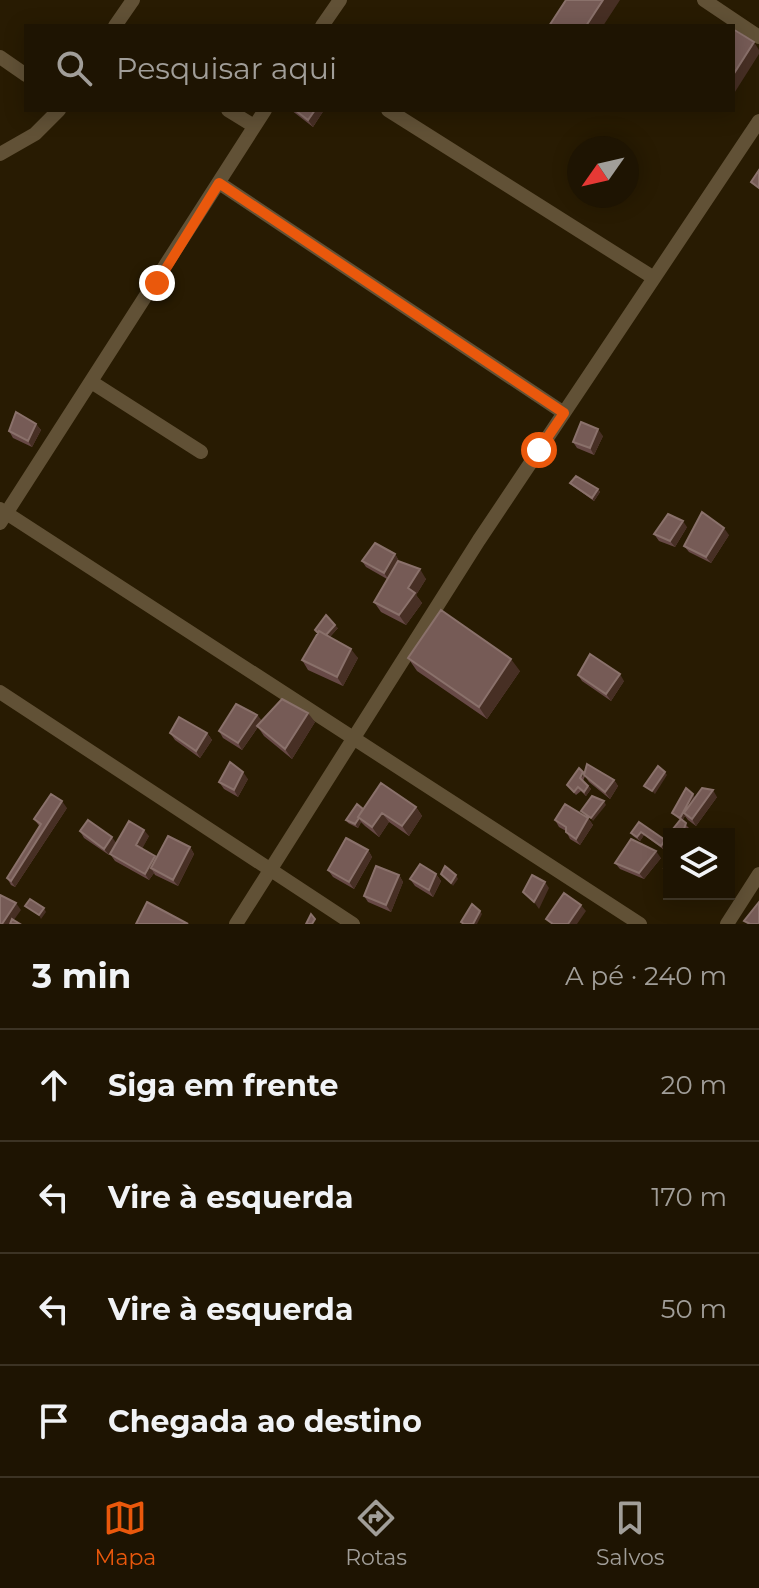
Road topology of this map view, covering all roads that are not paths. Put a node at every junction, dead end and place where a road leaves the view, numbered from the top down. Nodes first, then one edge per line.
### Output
1 (133, 0) edge
2 (340, 0) edge
3 (704, 0) edge
4 (116, 24) edge
5 (323, 24) edge
6 (759, 37) edge
7 (0, 57) edge
8 (24, 74) edge
9 (57, 112) edge
10 (231, 112) edge
11 (264, 112) edge
12 (391, 112) edge
13 (759, 121) edge
14 (254, 126) junction
15 (0, 154) edge
16 (219, 183) junction
17 (654, 278) junction
18 (93, 383) junction
19 (564, 413) junction
20 (201, 452) dead end
21 (2, 515) edge
22 (0, 692) edge
23 (354, 737) junction
24 (270, 872) junction
25 (759, 874) edge
26 (236, 924) edge
27 (353, 924) edge
28 (640, 924) edge
29 (727, 924) edge

1 - 4 street
2 - 5 street
3 - 6 street
7 - 8 street
9 - 15 street
10 - 14 street
11 - 14 street
12 - 17 street
13 - 17 street
14 - 16 street
16 - 18 street
16 - 19 street
17 - 19 street
18 - 20 street
18 - 21 street
19 - 23 street
21 - 23 street
22 - 24 street
23 - 24 street
23 - 28 street
24 - 26 street
24 - 27 street
25 - 29 street

